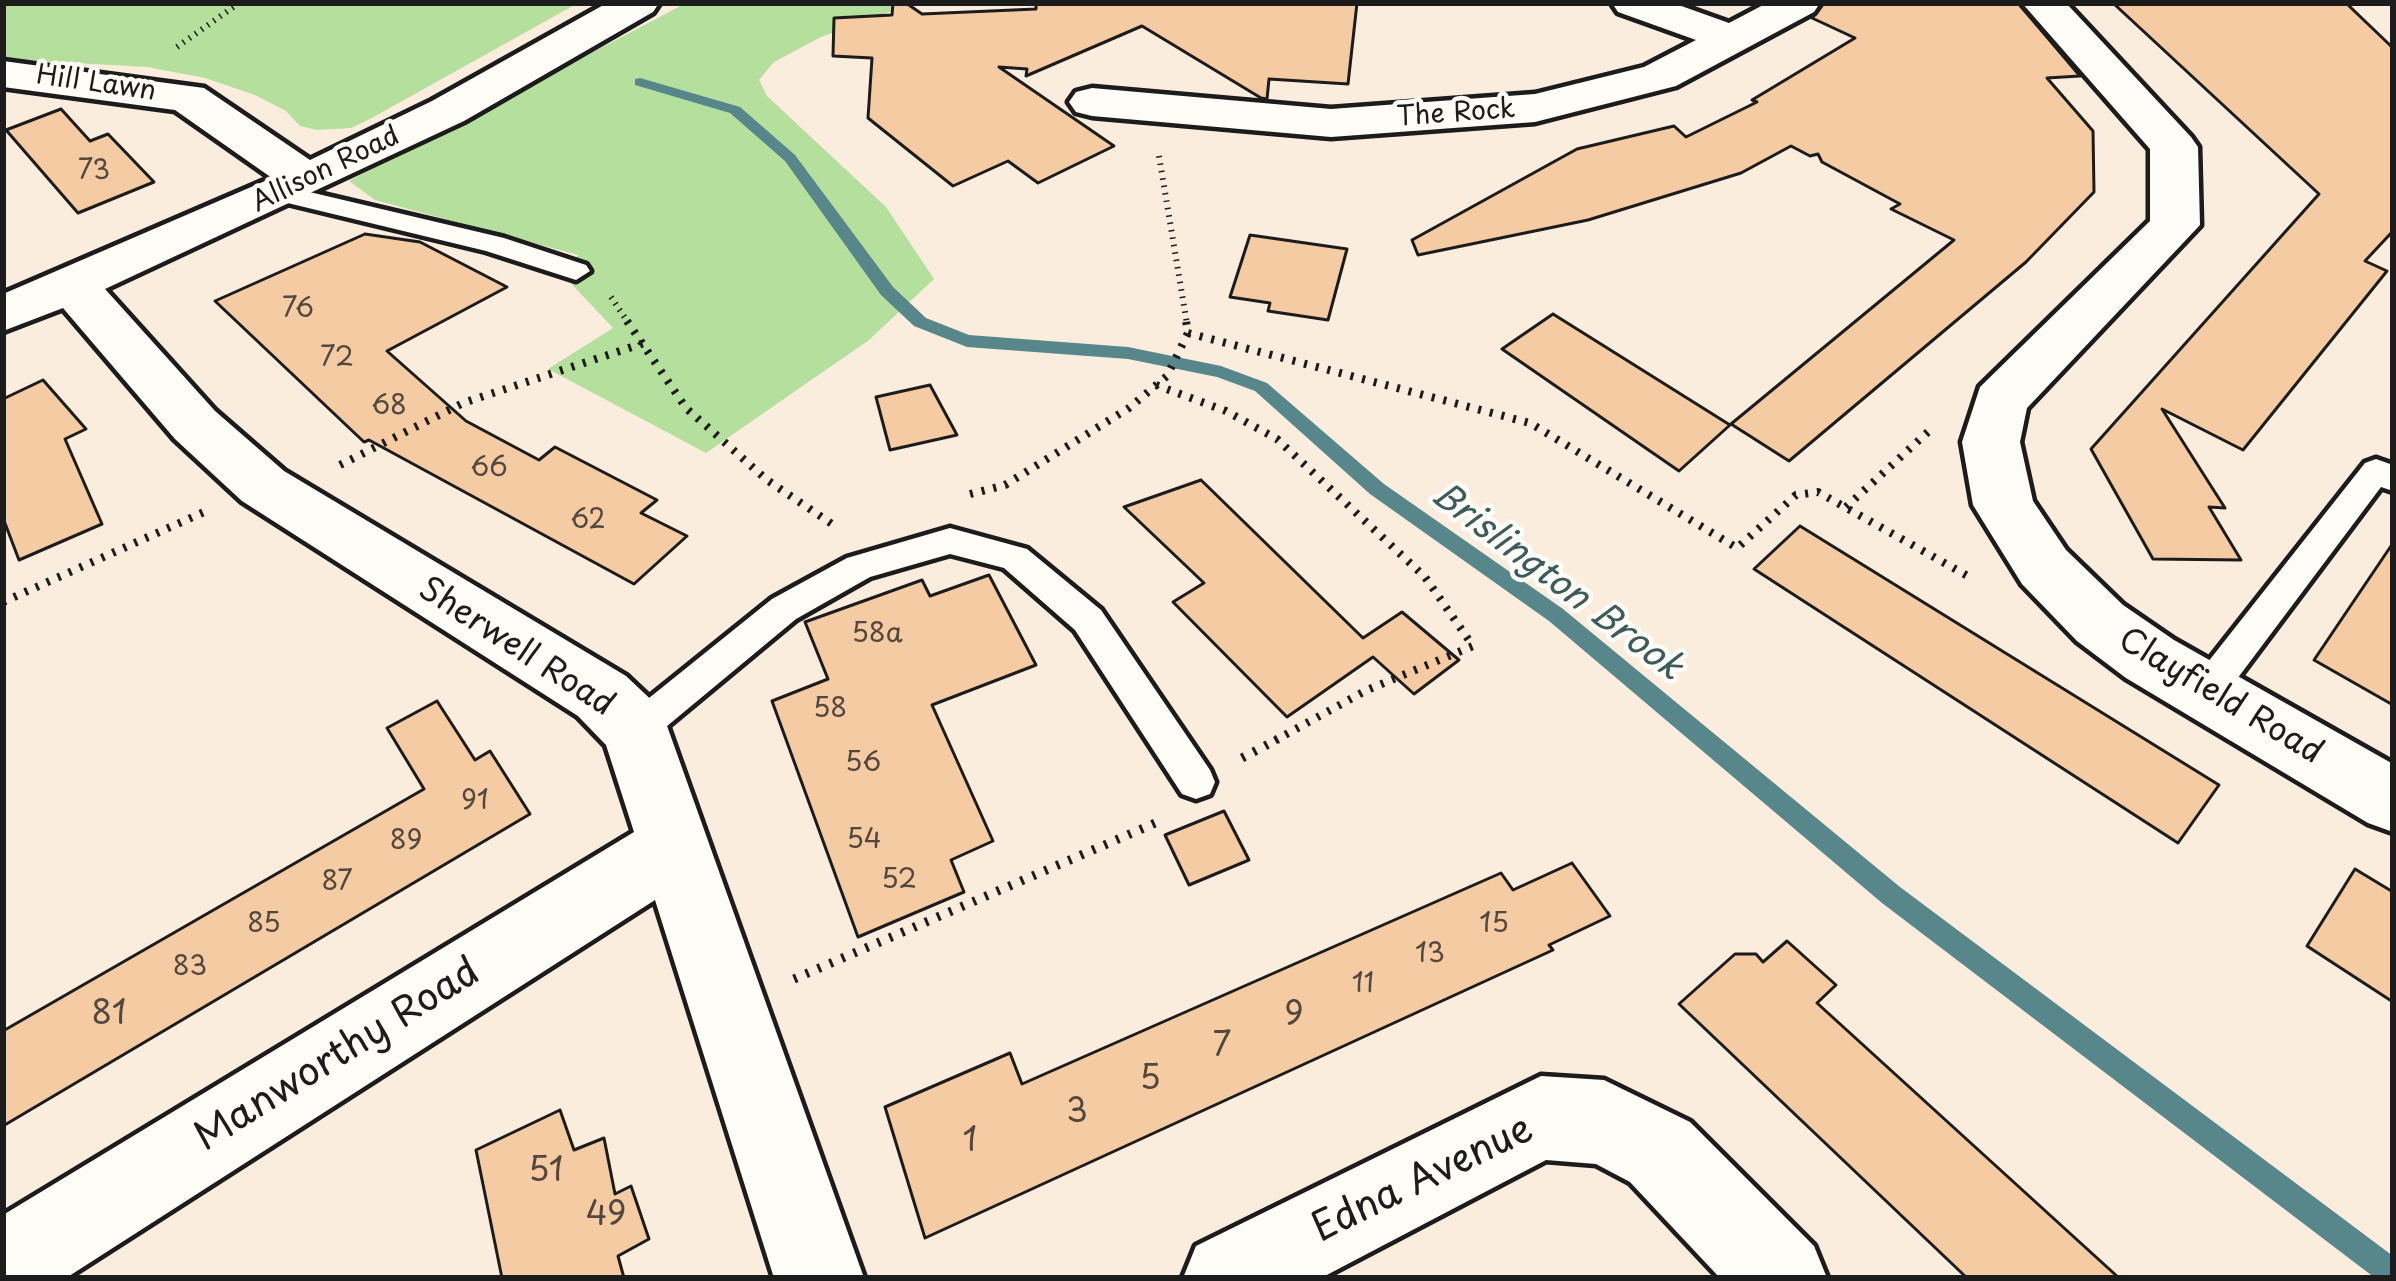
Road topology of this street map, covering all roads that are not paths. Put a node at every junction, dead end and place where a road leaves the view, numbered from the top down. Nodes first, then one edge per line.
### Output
1 (638, 3) edge
2 (1634, 3) edge
3 (1799, 3) edge
4 (2043, 3) edge
5 (1730, 38) junction
6 (3, 74) edge
7 (1092, 102) dead end
8 (294, 186) junction
9 (576, 271) dead end
10 (70, 284) junction
11 (3, 314) edge
12 (2393, 479) edge
13 (2206, 692) junction
14 (636, 730) junction
15 (1196, 782) road end
16 (2393, 801) edge
17 (674, 847) junction
18 (3, 1266) edge
19 (819, 1278) edge
20 (1228, 1278) edge
21 (1782, 1278) edge

1 - 8 street, Allison Road
2 - 5 street
3 - 5 street, The Rock
4 - 13 street, Clayfield Road
5 - 7 street, The Rock
6 - 8 street, Hill Lawn
8 - 9 lane
8 - 10 street, Allison Road
10 - 11 street, Allison Road
10 - 14 street, Sherwell Road
12 - 13 lane
13 - 16 street, Clayfield Road
14 - 15 lane
14 - 17 street, Sherwell Road
17 - 18 street, Manworthy Road
17 - 19 street, Sherwell Road
20 - 21 street, Edna Avenue

